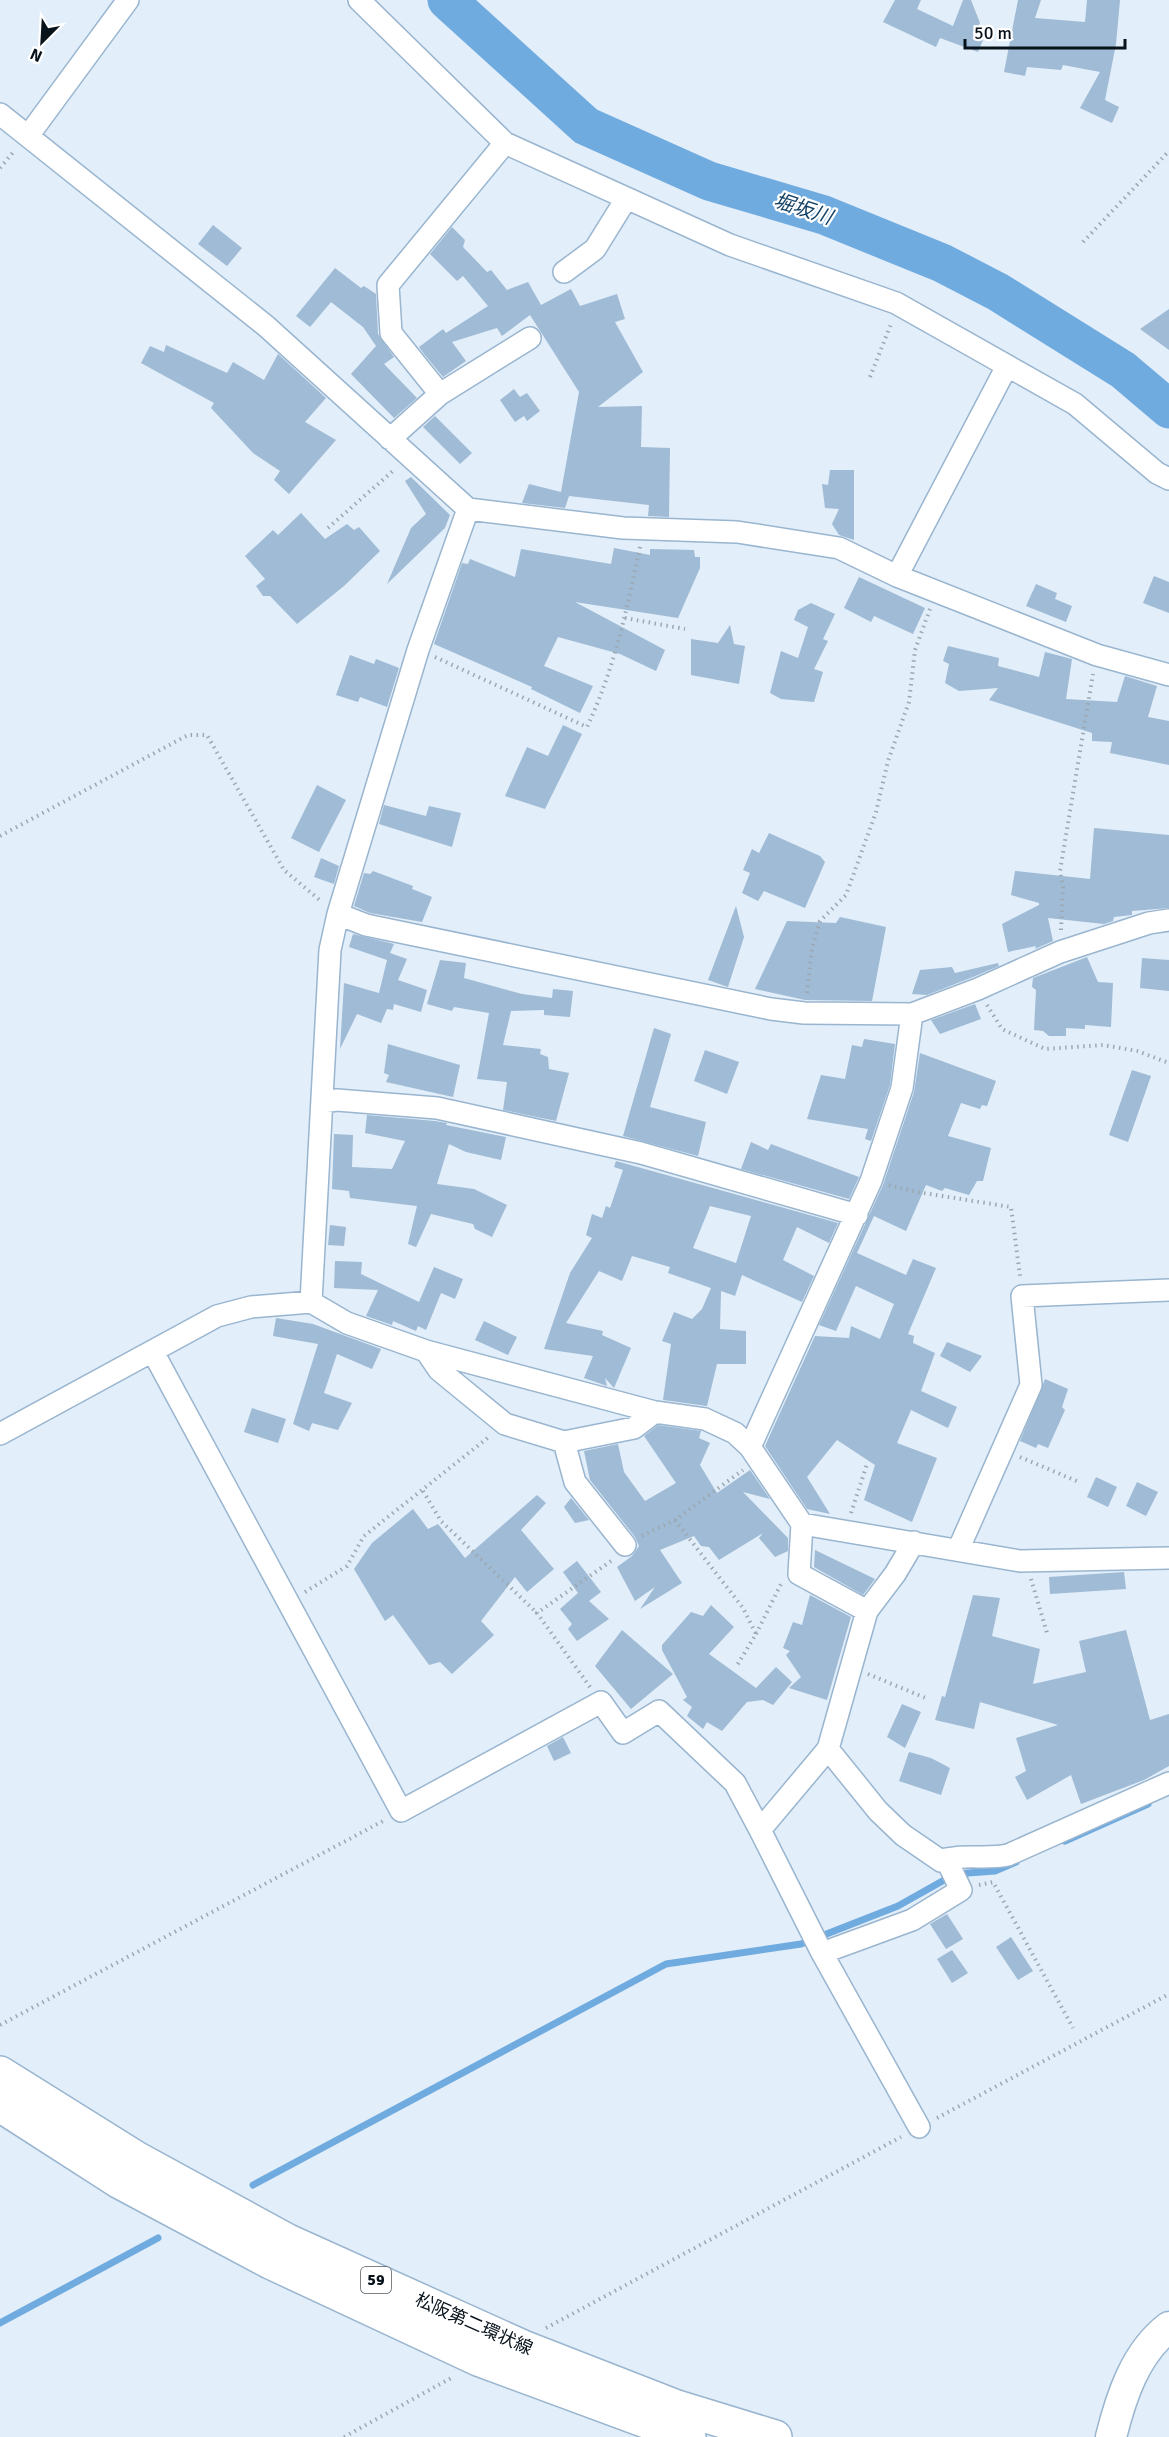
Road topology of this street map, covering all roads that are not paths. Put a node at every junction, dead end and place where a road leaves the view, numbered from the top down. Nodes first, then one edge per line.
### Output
1 (129, 0) edge
2 (359, 0) edge
3 (0, 114) edge
4 (28, 136) junction
5 (505, 143) junction
6 (626, 199) junction
7 (564, 272) dead end
8 (530, 338) dead end
9 (1007, 366) junction
10 (440, 394) junction
11 (390, 439) junction
12 (1169, 478) edge
13 (468, 509) junction
14 (897, 576) junction
15 (1169, 675) edge
16 (338, 914) junction
17 (1169, 920) edge
18 (912, 1014) junction
19 (322, 1102) junction
20 (856, 1215) junction
21 (1169, 1290) edge
22 (311, 1302) junction
23 (426, 1351) junction
24 (153, 1352) junction
25 (655, 1412) junction
26 (0, 1434) edge
27 (564, 1442) junction
28 (750, 1447) junction
29 (802, 1524) junction
30 (914, 1542) junction
31 (625, 1545) road end
32 (959, 1548) junction
33 (1169, 1558) edge
34 (867, 1611) junction
35 (828, 1749) junction
36 (1169, 1783) edge
37 (760, 1830) junction
38 (947, 1861) junction
39 (822, 1952) junction
40 (0, 2073) edge
41 (0, 2105) edge
42 (920, 2127) road end
43 (1169, 2327) edge
44 (689, 2437) edge
45 (775, 2437) edge
46 (1111, 2437) edge

1 - 4 street
2 - 5 street
3 - 4 street
4 - 11 street
5 - 6 street
5 - 10 street
6 - 7 street
6 - 9 street
8 - 10 street
9 - 12 street
9 - 14 street
10 - 11 street
11 - 13 street
13 - 14 street
13 - 16 street
14 - 15 street
16 - 18 street
16 - 19 street
17 - 18 street
18 - 20 street
19 - 20 street
19 - 22 street
20 - 28 street
21 - 32 street
22 - 23 street
22 - 24 street
23 - 25 street
23 - 27 street
24 - 26 street
24 - 37 street
25 - 27 street
25 - 28 street
27 - 31 street
28 - 29 street
29 - 30 street
29 - 34 street
30 - 32 street
30 - 34 street
32 - 33 street
34 - 35 street
35 - 37 street
35 - 38 street
36 - 38 street
37 - 39 street
38 - 39 street
39 - 42 street
40 - 45 main road, 松阪第二環状線 / 59
41 - 44 main road, 松阪第二環状線 / 59
43 - 46 street

